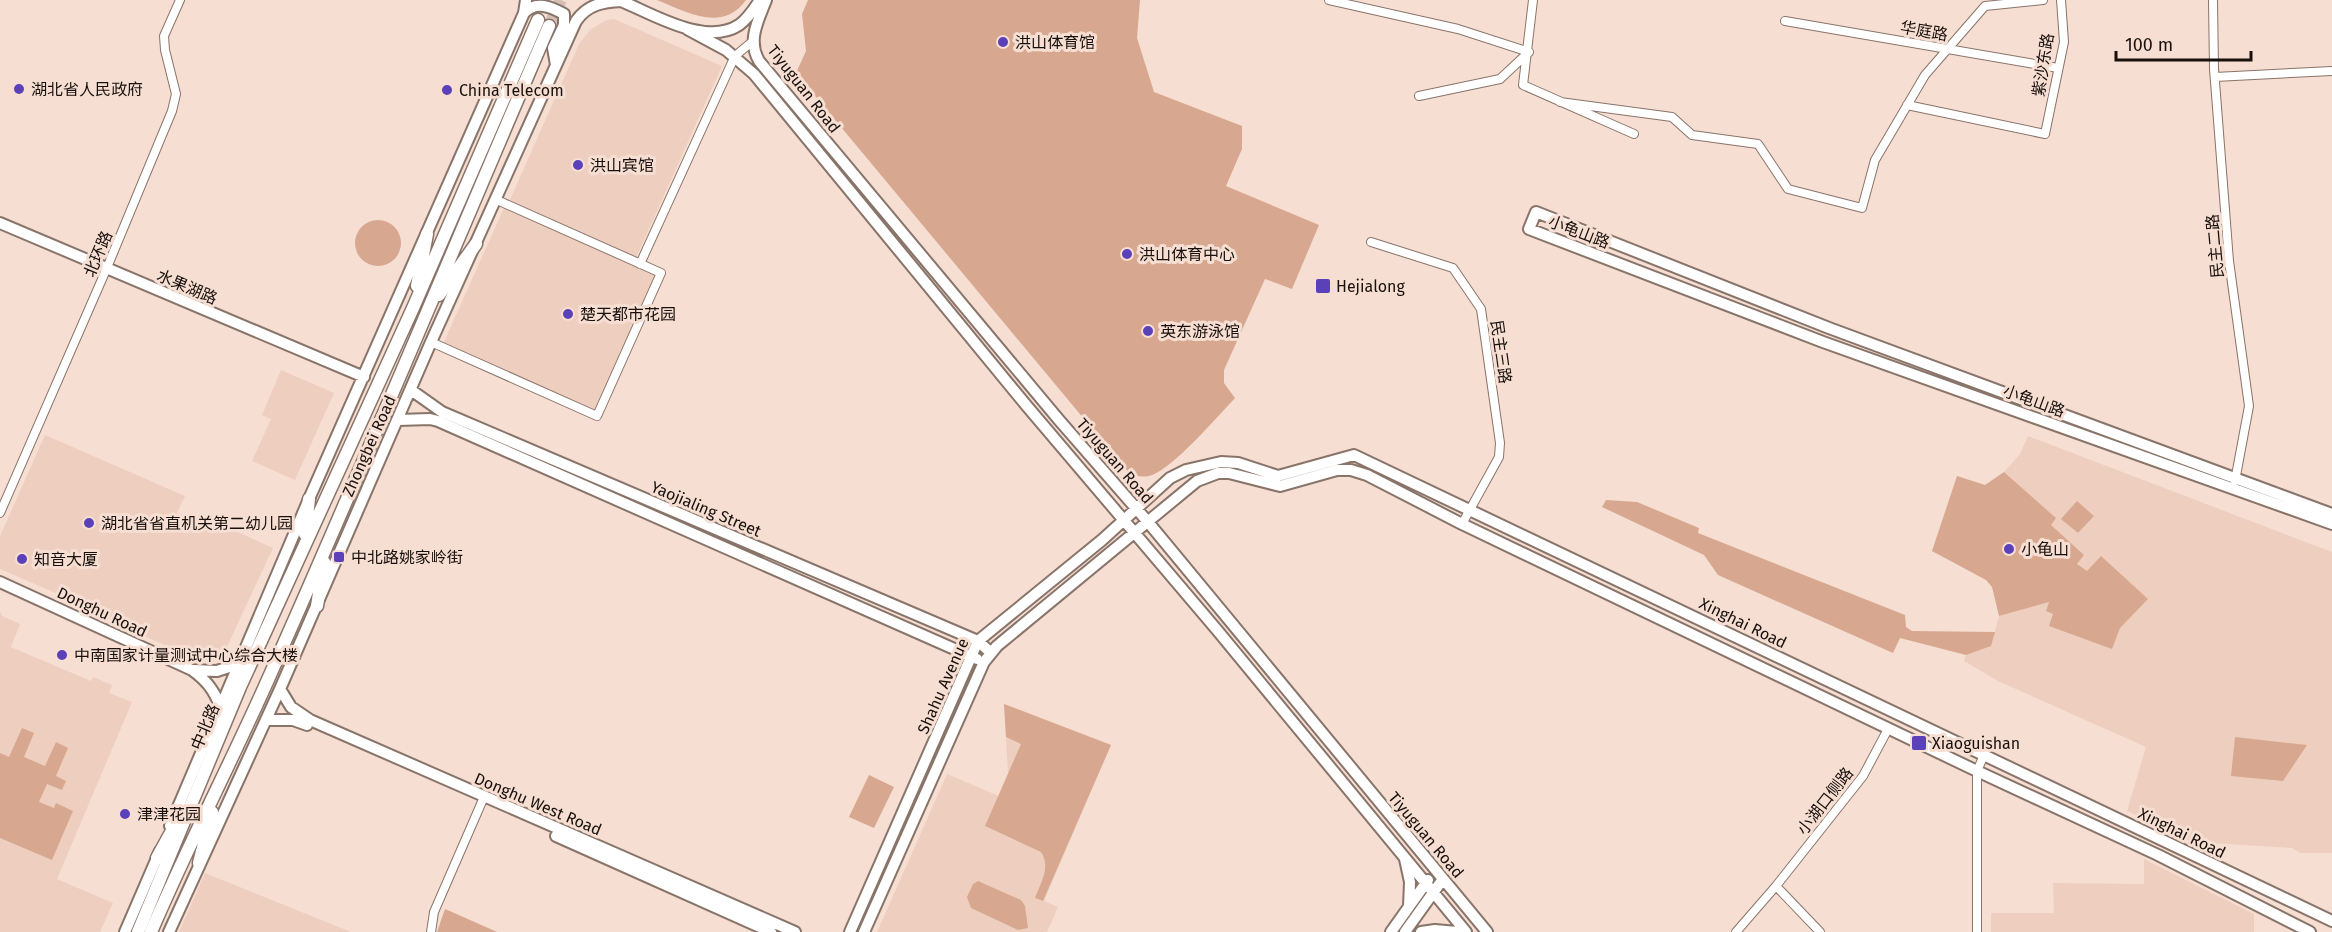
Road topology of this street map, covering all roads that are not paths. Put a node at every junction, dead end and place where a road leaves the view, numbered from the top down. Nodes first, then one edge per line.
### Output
1 (180, 0) edge
2 (526, 0) edge
3 (760, 0) edge
4 (766, 0) edge
5 (1329, 0) edge
6 (1533, 0) edge
7 (2043, 0) edge
8 (2061, 0) edge
9 (2213, 0) edge
10 (621, 1) edge
11 (524, 13) junction
12 (1785, 21) dead end
13 (687, 29) junction
14 (753, 40) junction
15 (1948, 49) junction
16 (1529, 52) junction
17 (735, 56) junction
18 (556, 66) junction
19 (2058, 68) junction
20 (2332, 71) edge
21 (2215, 77) junction
22 (1419, 96) dead end
23 (1560, 102) junction
24 (1907, 105) junction
25 (1634, 134) dead end
26 (497, 200) junction
27 (0, 223) edge
28 (427, 234) junction
29 (1371, 242) dead end
30 (476, 244) junction
31 (640, 264) junction
32 (106, 270) junction
33 (413, 308) junction
34 (426, 313) junction
35 (431, 342) junction
36 (364, 377) junction
37 (411, 390) junction
38 (398, 420) junction
39 (2234, 483) junction
40 (309, 500) junction
41 (1137, 508) junction
42 (1470, 509) junction
43 (0, 513) edge
44 (2332, 514) edge
45 (1124, 520) junction
46 (1148, 522) junction
47 (1462, 524) junction
48 (2332, 524) edge
49 (1135, 533) junction
50 (327, 542) junction
51 (303, 548) junction
52 (0, 582) edge
53 (317, 606) junction
54 (978, 641) junction
55 (971, 656) junction
56 (988, 658) junction
57 (238, 664) junction
58 (192, 670) junction
59 (280, 689) junction
60 (220, 706) junction
61 (266, 720) junction
62 (1888, 729) junction
63 (1984, 755) junction
64 (1977, 771) junction
65 (200, 781) junction
66 (219, 788) junction
67 (483, 800) junction
68 (1404, 856) junction
69 (157, 858) junction
70 (199, 863) junction
71 (173, 866) junction
72 (1436, 870) junction
73 (1443, 879) junction
74 (1426, 883) junction
75 (1776, 886) junction
76 (1434, 892) junction
77 (1409, 907) junction
78 (2332, 921) edge
79 (125, 932) edge
80 (138, 932) edge
81 (151, 932) edge
82 (169, 932) edge
83 (431, 932) edge
84 (771, 932) edge
85 (795, 932) edge
86 (850, 932) edge
87 (864, 932) edge
88 (1391, 932) edge
89 (1406, 932) edge
90 (1422, 932) edge
91 (1457, 932) edge
92 (1467, 932) edge
93 (1487, 932) edge
94 (1736, 932) edge
95 (1820, 932) edge
96 (1977, 932) edge
97 (2310, 932) edge

1 - 32 street, 北环路
2 - 11 main road, Zhongbei Road
3 - 13 main road
4 - 14 main road, Tiyuguan Road
5 - 16 street
6 - 16 street
7 - 15 street
8 - 19 street, 紫沙东路
9 - 21 street, 民主二路
10 - 13 main road
10 - 18 main road, Zhongbei Road
11 - 18 main road
11 - 28 main road, Zhongbei Road
12 - 15 street, 华庭路
13 - 17 main road, Tiyuguan Road
14 - 17 street
14 - 41 main road, Tiyuguan Road
15 - 19 street, 华庭路
15 - 24 street
16 - 22 street
16 - 23 street
17 - 31 street
17 - 45 main road, Tiyuguan Road
18 - 26 main road, Zhongbei Road
19 - 24 street, 紫沙东路
20 - 21 street
21 - 39 street, 民主二路
23 - 24 street
23 - 25 street
26 - 30 main road, Zhongbei Road
26 - 31 street
27 - 32 main road, 水果湖路
28 - 33 main road
28 - 36 main road, Zhongbei Road
29 - 42 street, 民主三路
30 - 34 main road
30 - 35 main road, Zhongbei Road
31 - 35 street
32 - 36 main road, 水果湖路
32 - 43 street, 北环路
33 - 34 main road, Zhongbei Road
33 - 51 main road, Zhongbei Road
34 - 50 main road, Zhongbei Road
35 - 37 main road, Zhongbei Road
36 - 40 main road, Zhongbei Road
37 - 38 main road, Zhongbei Road
37 - 54 main road, Yaojialing Street
38 - 53 main road, Zhongbei Road
38 - 55 main road, Yaojialing Street
39 - 39 main road, 小龟山路
39 - 44 main road, 小龟山路
39 - 48 main road, 小龟山路
40 - 51 main road
40 - 57 main road, Zhongbei Road
41 - 42 main road, Xinghai Road
41 - 45 main road, Shahu Avenue
41 - 46 main road, Tiyuguan Road
42 - 47 street, 民主三路
42 - 63 main road, Xinghai Road
45 - 49 main road, Tiyuguan Road
45 - 54 main road, Shahu Avenue
46 - 47 main road, Xinghai Road
46 - 49 main road, Shahu Avenue
46 - 72 main road, Tiyuguan Road
47 - 62 main road, Xinghai Road
49 - 56 main road, Shahu Avenue
49 - 68 main road, Tiyuguan Road
50 - 53 main road
50 - 66 main road, Zhongbei Road
51 - 65 main road, Zhongbei Road
52 - 58 main road, Donghu Road
53 - 59 main road, Zhongbei Road
54 - 55 main road, Shahu Avenue
54 - 56 main road, Yaojialing Street
55 - 56 main road, Yaojialing Street
55 - 86 main road, Shahu Avenue
56 - 87 main road, Shahu Avenue
57 - 58 main road, Donghu Road
57 - 60 main road, Zhongbei Road
58 - 60 main road, Donghu Road
59 - 61 main road, Zhongbei Road
59 - 67 main road, Donghu West Road
60 - 69 main road, Zhongbei Road
61 - 67 main road, Donghu West Road
61 - 70 main road, Zhongbei Road
62 - 64 main road, Xinghai Road
62 - 75 street, 小湖口侧路
63 - 64 street
63 - 78 main road, Xinghai Road
64 - 96 street
64 - 97 main road, Xinghai Road
65 - 69 main road
65 - 71 main road, Zhongbei Road
66 - 70 main road
66 - 71 main road, Zhongbei Road
67 - 83 street
67 - 84 main road, Donghu West Road
67 - 85 main road, Donghu West Road
68 - 74 main road, Tiyuguan Road
68 - 77 main road
69 - 79 main road, Zhongbei Road
70 - 82 main road, Zhongbei Road
71 - 80 main road, Zhongbei Road
71 - 81 main road, Zhongbei Road
72 - 73 main road, Tiyuguan Road
72 - 74 main road
73 - 76 main road
73 - 93 main road, Tiyuguan Road
74 - 76 main road, Tiyuguan Road
74 - 77 main road
75 - 94 street, 小湖口侧路
75 - 95 street
76 - 89 main road
76 - 92 main road, Tiyuguan Road
77 - 88 main road
90 - 91 main road

